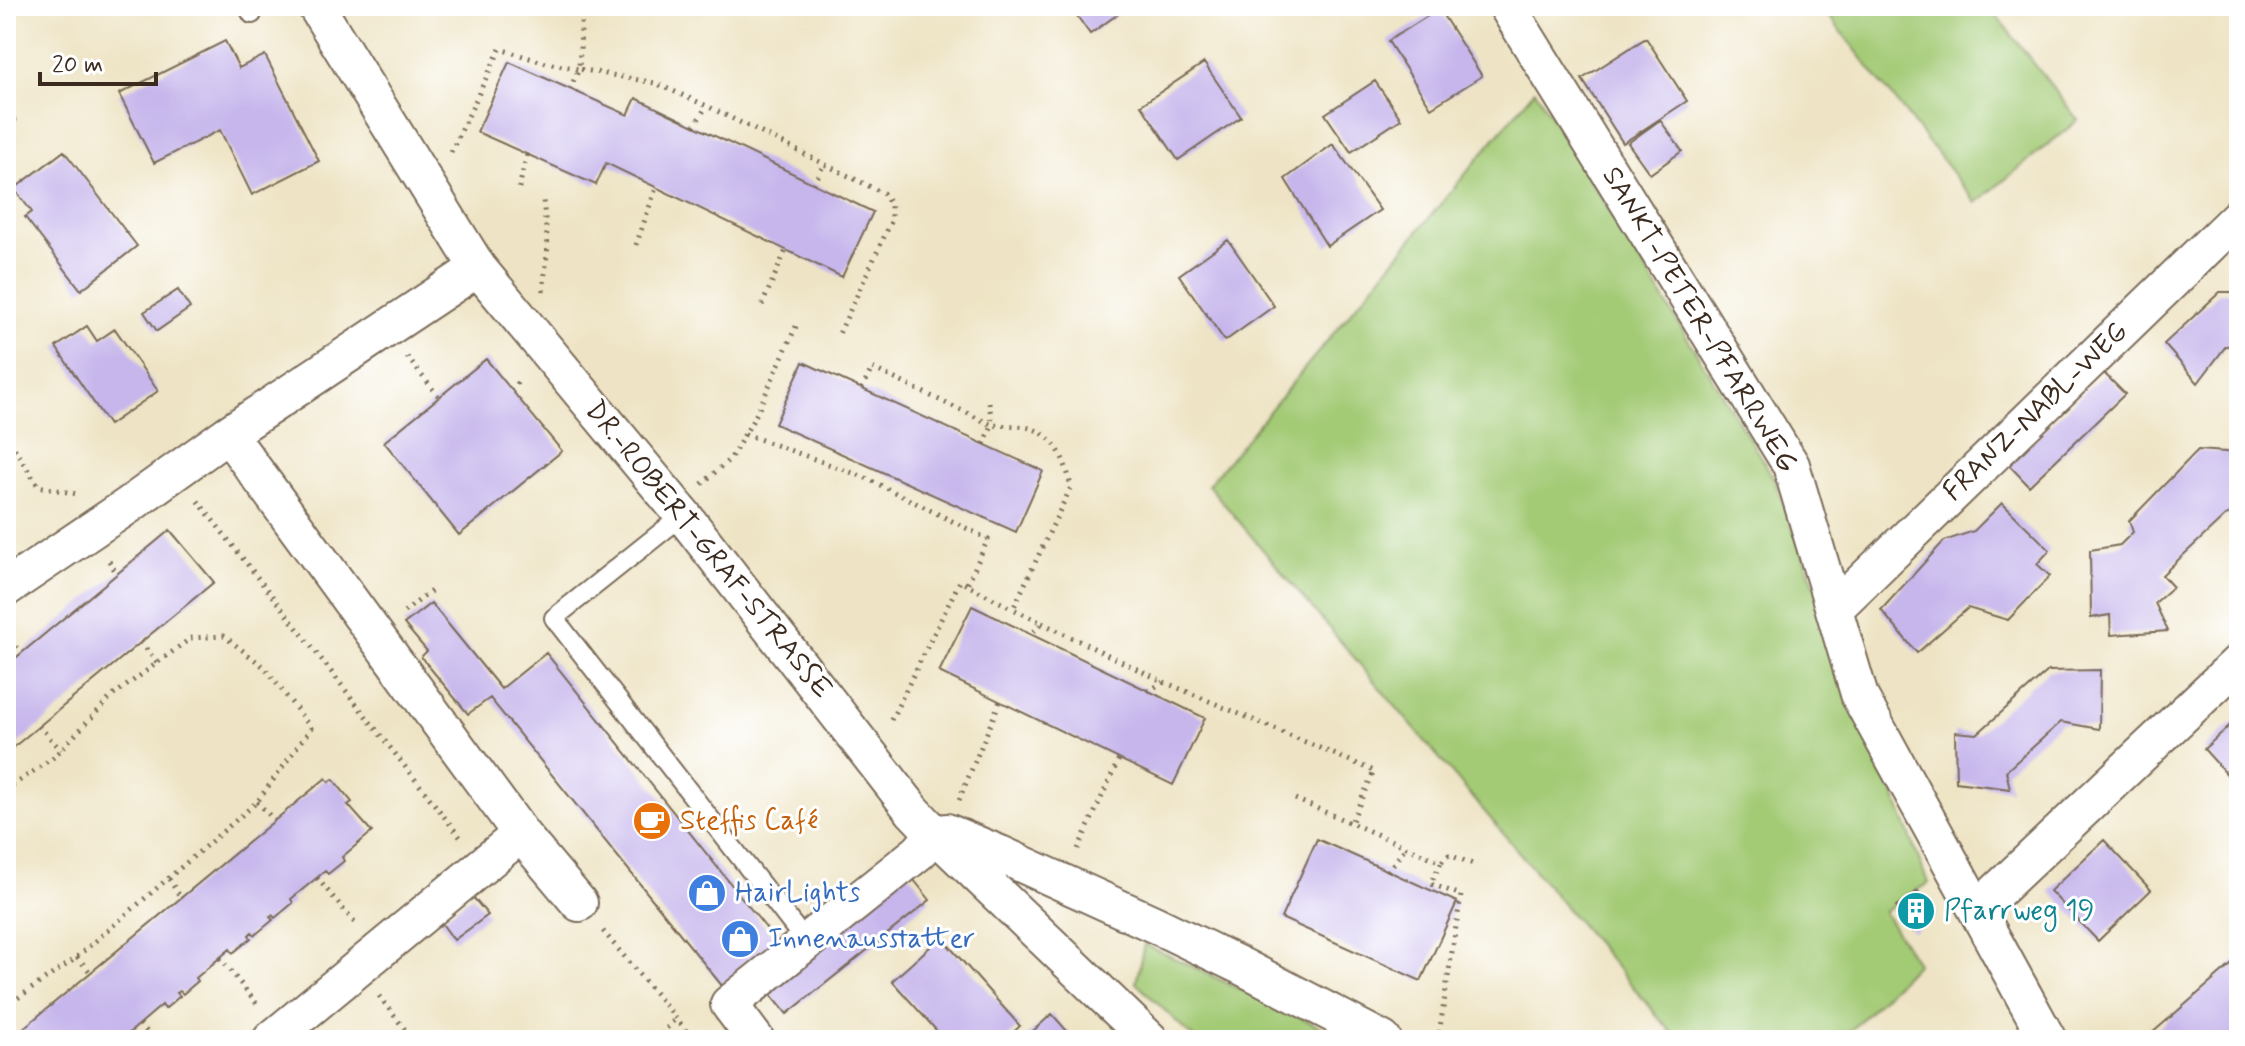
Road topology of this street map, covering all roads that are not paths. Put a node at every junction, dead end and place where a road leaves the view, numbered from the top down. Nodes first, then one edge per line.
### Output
1 (316, 6) edge
2 (1507, 6) edge
3 (2239, 216) edge
4 (478, 268) junction
5 (228, 434) junction
6 (689, 502) junction
7 (6, 588) edge
8 (1834, 609) junction
9 (2239, 662) edge
10 (941, 833) junction
11 (521, 834) junction
12 (579, 903) road end
13 (1977, 910) junction
14 (806, 942) junction
15 (276, 1036) edge
16 (756, 1040) edge
17 (1150, 1040) edge
18 (1383, 1040) edge
19 (2048, 1040) edge

1 - 4 street, DR.-ROBERT-GRAF-STRASSE
2 - 8 street, SANKT-PETER-PFARRWEG
3 - 8 street, FRANZ-NABL-WEG
4 - 5 street
4 - 6 street, DR.-ROBERT-GRAF-STRASSE
5 - 7 street
5 - 11 street
6 - 10 street, DR.-ROBERT-GRAF-STRASSE
6 - 14 lane
8 - 13 street, SANKT-PETER-PFARRWEG
9 - 13 street
10 - 14 street
10 - 17 street, DR.-ROBERT-GRAF-STRASSE
10 - 18 street, DR.-ROBERT-GRAF-STRASSE
11 - 12 street
11 - 15 street
13 - 19 street, SANKT-PETER-PFARRWEG
14 - 16 street

